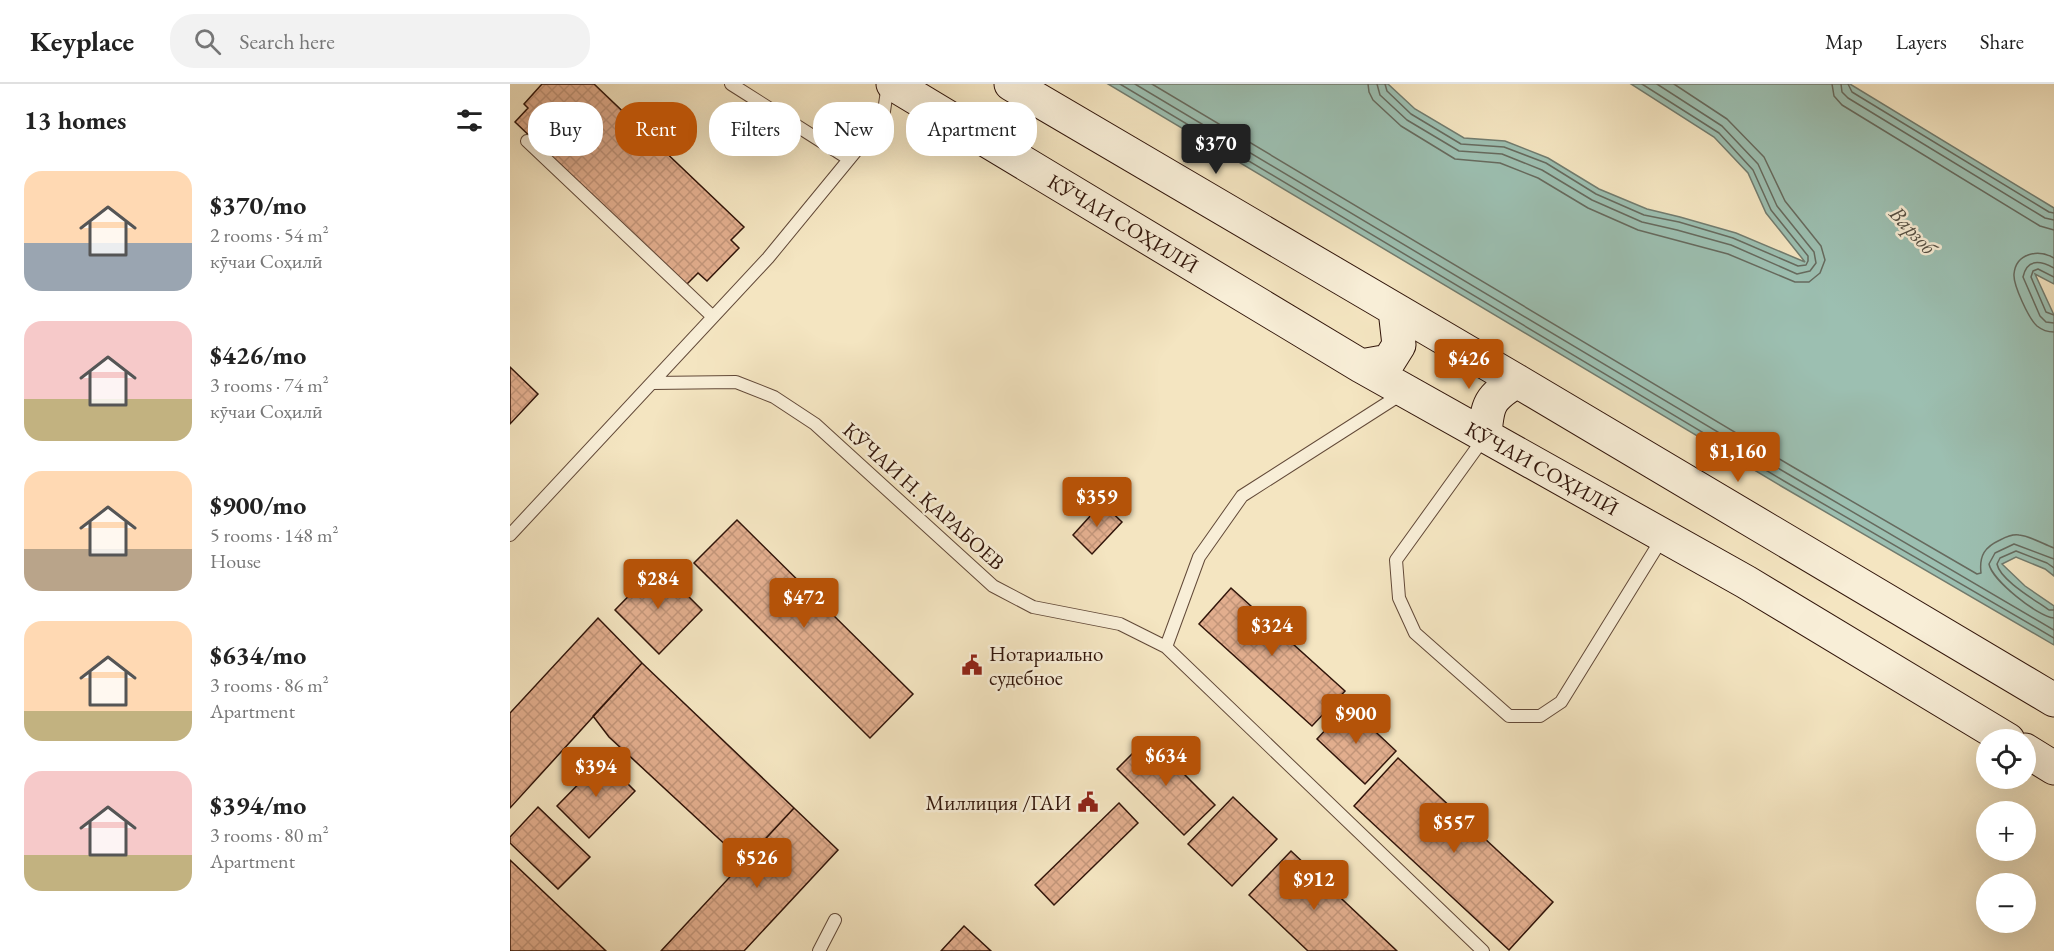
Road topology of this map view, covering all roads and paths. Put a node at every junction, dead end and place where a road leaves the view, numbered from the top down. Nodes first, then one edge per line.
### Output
1 (731, 84) edge
2 (888, 84) edge
3 (893, 84) edge
4 (1011, 84) edge
5 (527, 141) dead end
6 (849, 159) junction
7 (1395, 310) junction
8 (713, 317) junction
9 (1361, 366) junction
10 (1517, 381) junction
11 (652, 383) junction
12 (1405, 391) junction
13 (1485, 436) junction
14 (510, 535) edge
15 (1664, 536) junction
16 (1166, 647) junction
17 (2054, 700) edge
18 (1990, 729) edge
19 (2036, 757) edge
20 (2054, 768) edge
21 (835, 920) dead end
22 (819, 951) edge
23 (1483, 951) edge

1 - 6 lane
2 - 6 lane
3 - 9 main road, КӮЧАИ СОҲИЛӢ
4 - 7 main road
5 - 8 lane
6 - 8 lane
7 - 9 main road
7 - 10 main road
8 - 11 lane
9 - 12 main road, КӮЧАИ СОҲИЛӢ
10 - 13 main road
10 - 17 main road
11 - 14 lane
11 - 16 lane, КӮЧАИ Н. ҚАРАБОЕВ
12 - 13 main road, КӮЧАИ СОҲИЛӢ
12 - 16 lane
13 - 15 main road, КӮЧАИ СОҲИЛӢ
13 - 15 lane
15 - 18 main road, КӮЧАИ СОҲИЛӢ
16 - 23 lane, КӮЧАИ Н. ҚАРАБОЕВ
19 - 20 main road
21 - 22 lane

